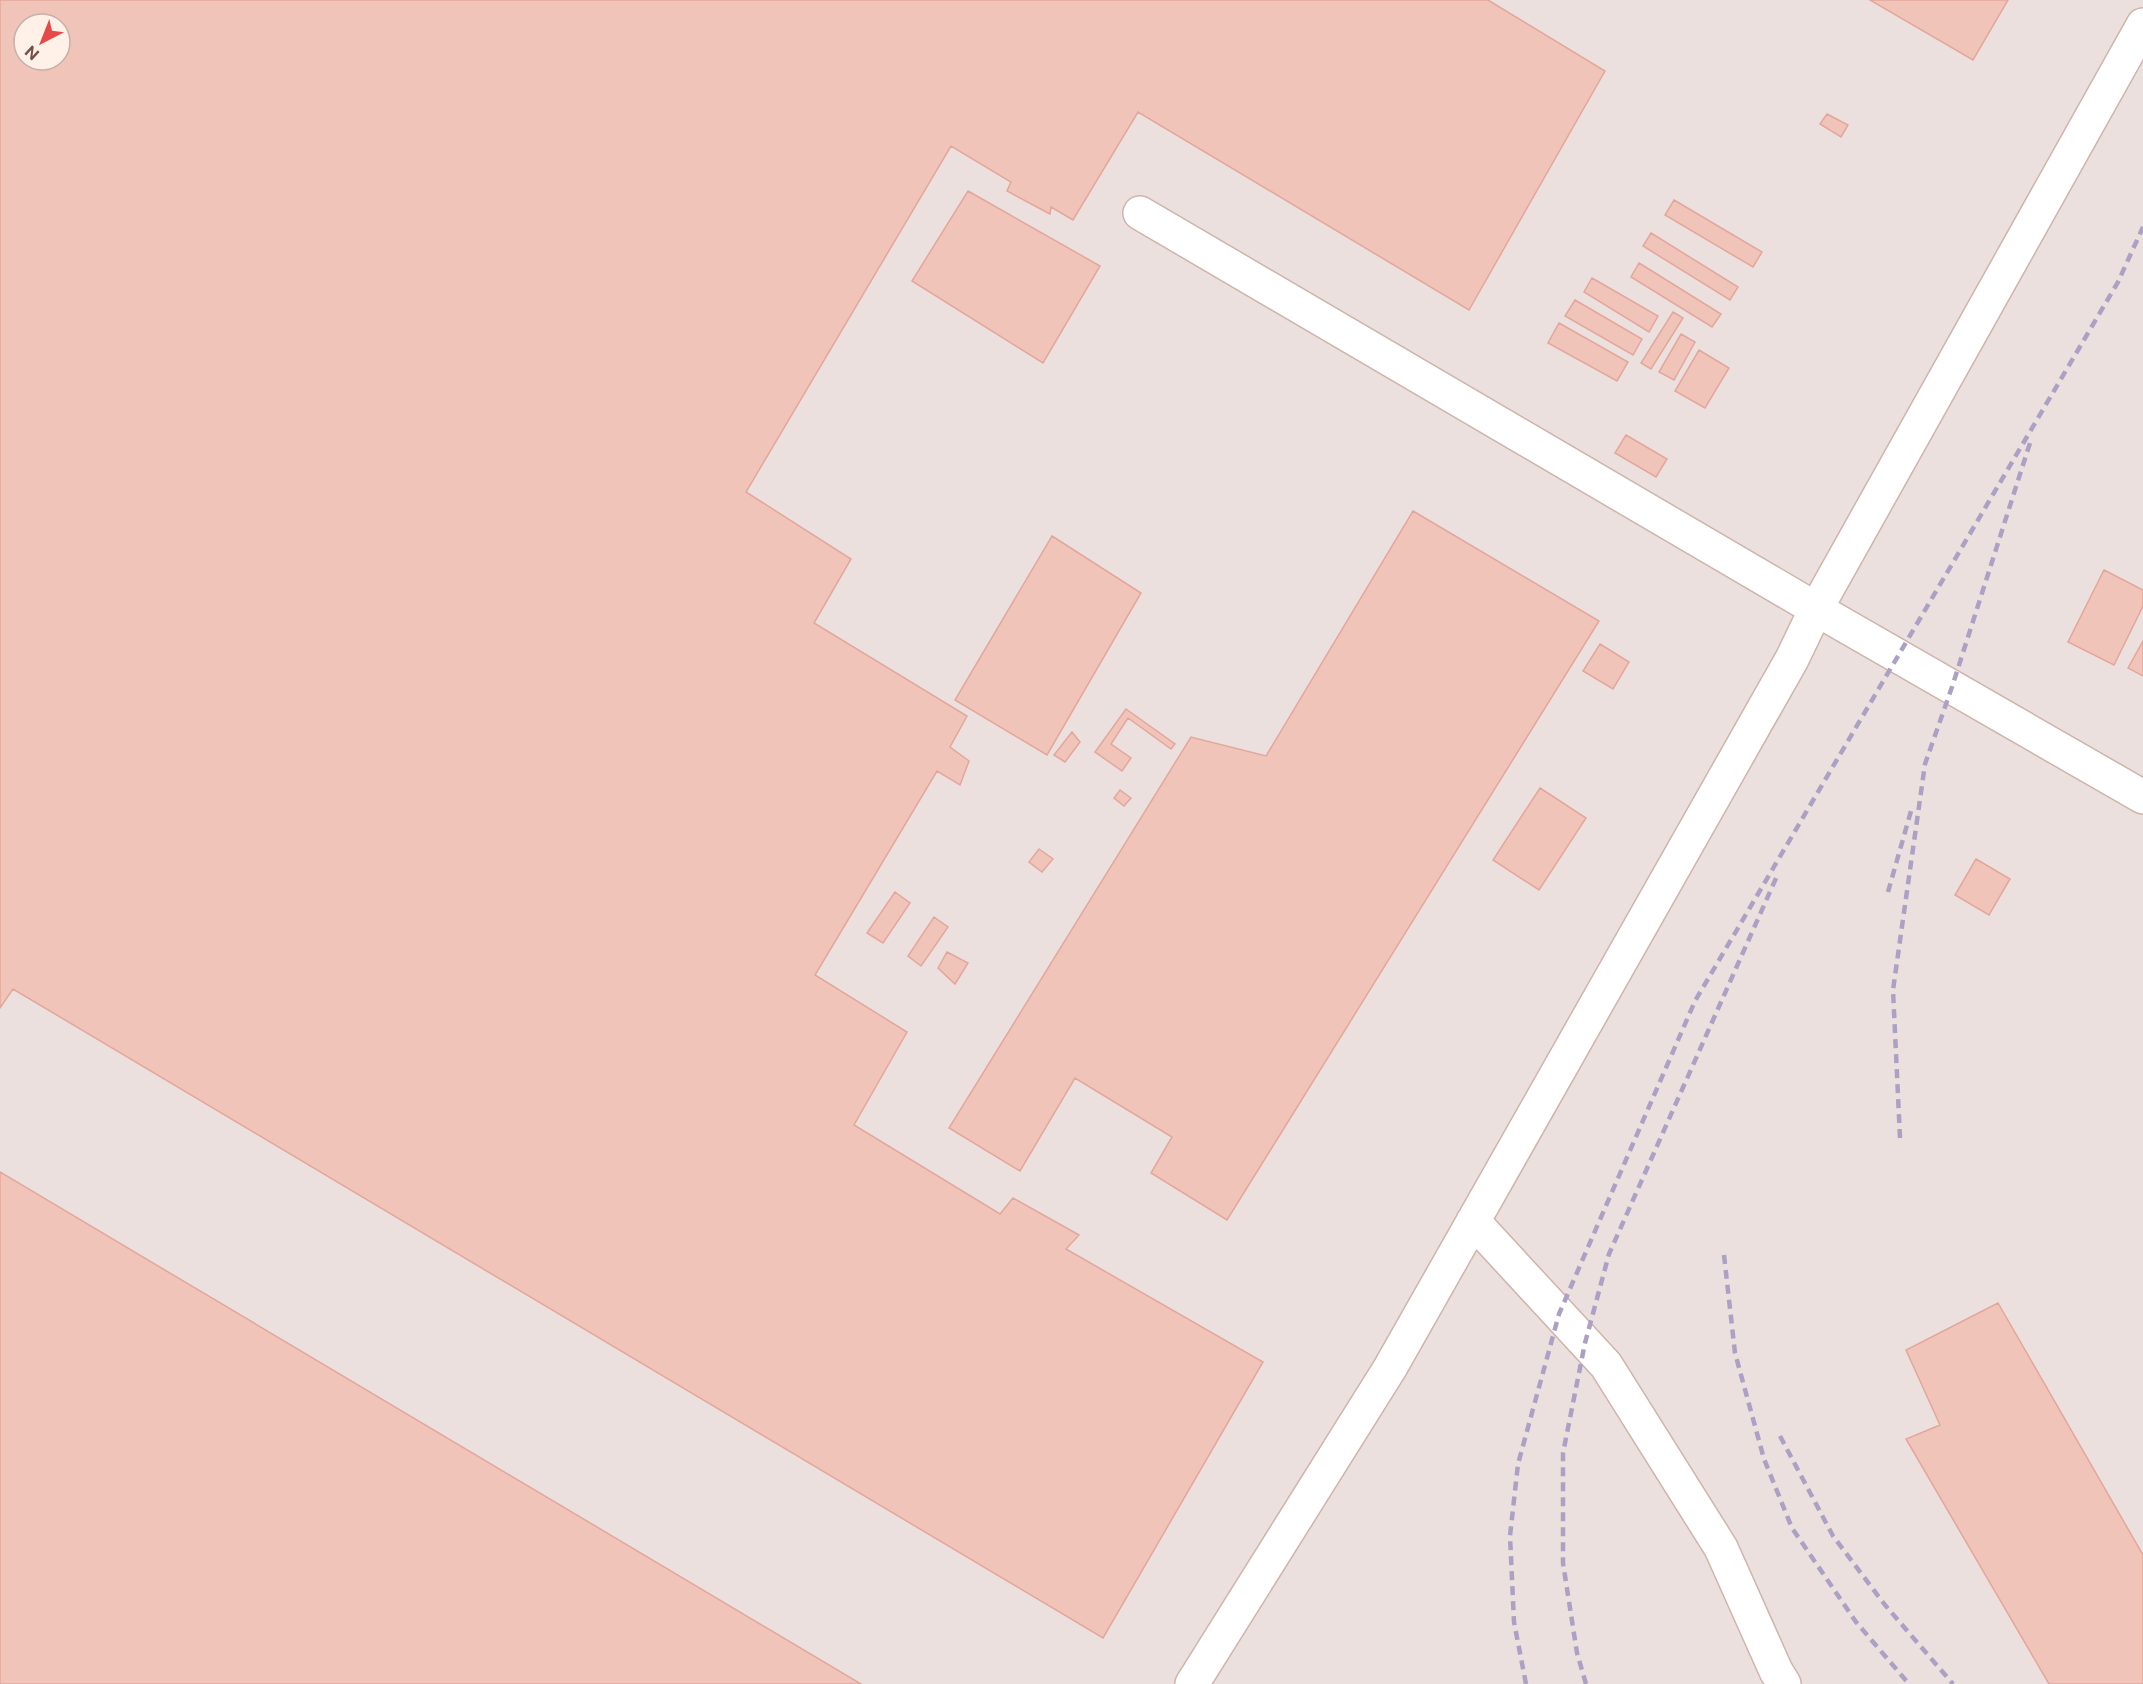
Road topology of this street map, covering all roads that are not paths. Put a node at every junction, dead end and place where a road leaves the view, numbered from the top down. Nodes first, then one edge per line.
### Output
1 (2143, 25) edge
2 (1140, 213) dead end
3 (1816, 609) junction
4 (2143, 797) edge
5 (1473, 1221) junction
6 (1191, 1684) edge
7 (1784, 1684) edge

1 - 3 lane
2 - 3 lane
3 - 4 lane
3 - 5 lane
5 - 6 lane
5 - 7 lane

